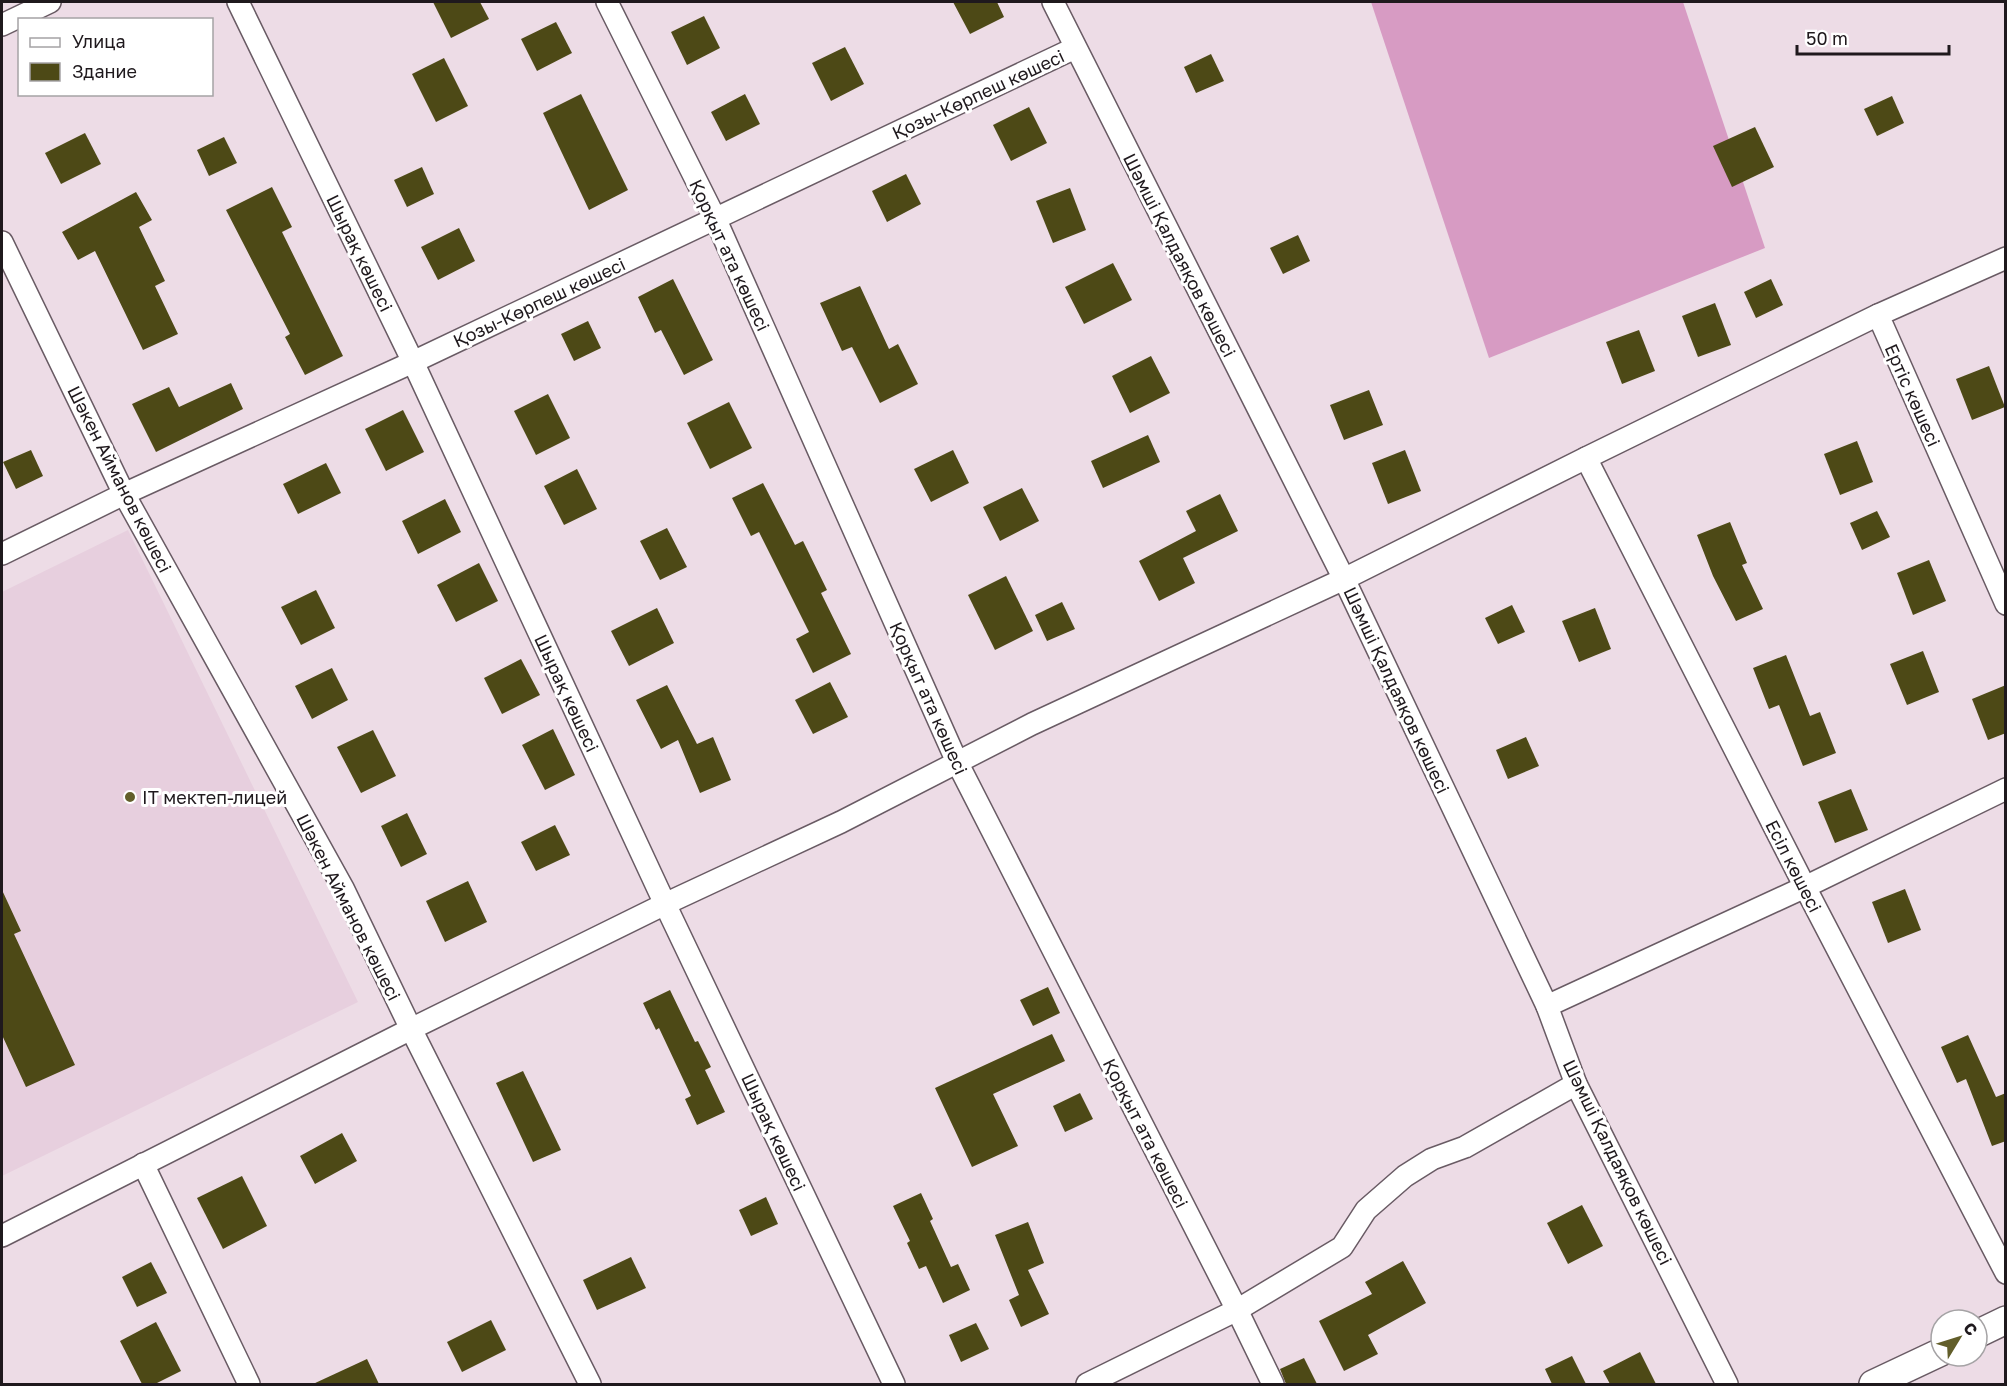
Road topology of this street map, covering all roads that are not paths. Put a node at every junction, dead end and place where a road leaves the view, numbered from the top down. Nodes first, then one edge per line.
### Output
1 (50, 2) edge
2 (238, 2) edge
3 (607, 2) edge
4 (1053, 2) edge
5 (2, 25) edge
6 (1075, 48) junction
7 (715, 219) junction
8 (2, 242) edge
9 (2006, 258) edge
10 (1878, 315) junction
11 (413, 362) junction
12 (1586, 458) junction
13 (124, 494) junction
14 (2, 554) edge
15 (1344, 579) junction
16 (2006, 604) edge
17 (957, 762) junction
18 (2006, 789) edge
19 (1805, 887) junction
20 (665, 904) junction
21 (1547, 1006) junction
22 (411, 1029) junction
23 (1576, 1084) junction
24 (143, 1164) junction
25 (2, 1236) edge
26 (2006, 1273) edge
27 (1237, 1310) junction
28 (2006, 1320) edge
29 (1989, 1328) edge
30 (1929, 1358) edge
31 (249, 1384) edge
32 (590, 1384) edge
33 (894, 1384) edge
34 (1087, 1384) edge
35 (1273, 1384) edge
36 (1727, 1384) edge
37 (1873, 1384) edge

1 - 5 street
2 - 11 street, Шырақ көшесі
3 - 7 street, Қорқыт ата көшесі
4 - 6 street, Шәмші Қалдаяқов көшесі
6 - 7 street, Қозы-Көрпеш көшесі
6 - 15 street, Шәмші Қалдаяқов көшесі
7 - 11 street, Қозы-Көрпеш көшесі
7 - 17 street, Қорқыт ата көшесі
8 - 13 street, Шәкен Айманов көшесі
9 - 10 street
10 - 12 street
10 - 16 street, Ертіс көшесі
11 - 13 street, Қозы-Көрпеш көшесі
11 - 20 street, Шырақ көшесі
12 - 15 street
12 - 19 street, Есіл көшесі
13 - 14 street, Қозы-Көрпеш көшесі
13 - 22 street, Шәкен Айманов көшесі
15 - 17 street
15 - 21 street, Шәмші Қалдаяқов көшесі
17 - 20 street
17 - 27 street, Қорқыт ата көшесі
18 - 19 street
19 - 21 street
19 - 26 street, Есіл көшесі
20 - 22 street
20 - 33 street, Шырақ көшесі
21 - 23 street, Шәмші Қалдаяқов көшесі
22 - 24 street
22 - 32 street, Шәкен Айманов көшесі
23 - 27 street
23 - 36 street, Шәмші Қалдаяқов көшесі
24 - 25 street
24 - 31 street
27 - 34 street
27 - 35 street, Қорқыт ата көшесі
28 - 29 street
30 - 37 street

